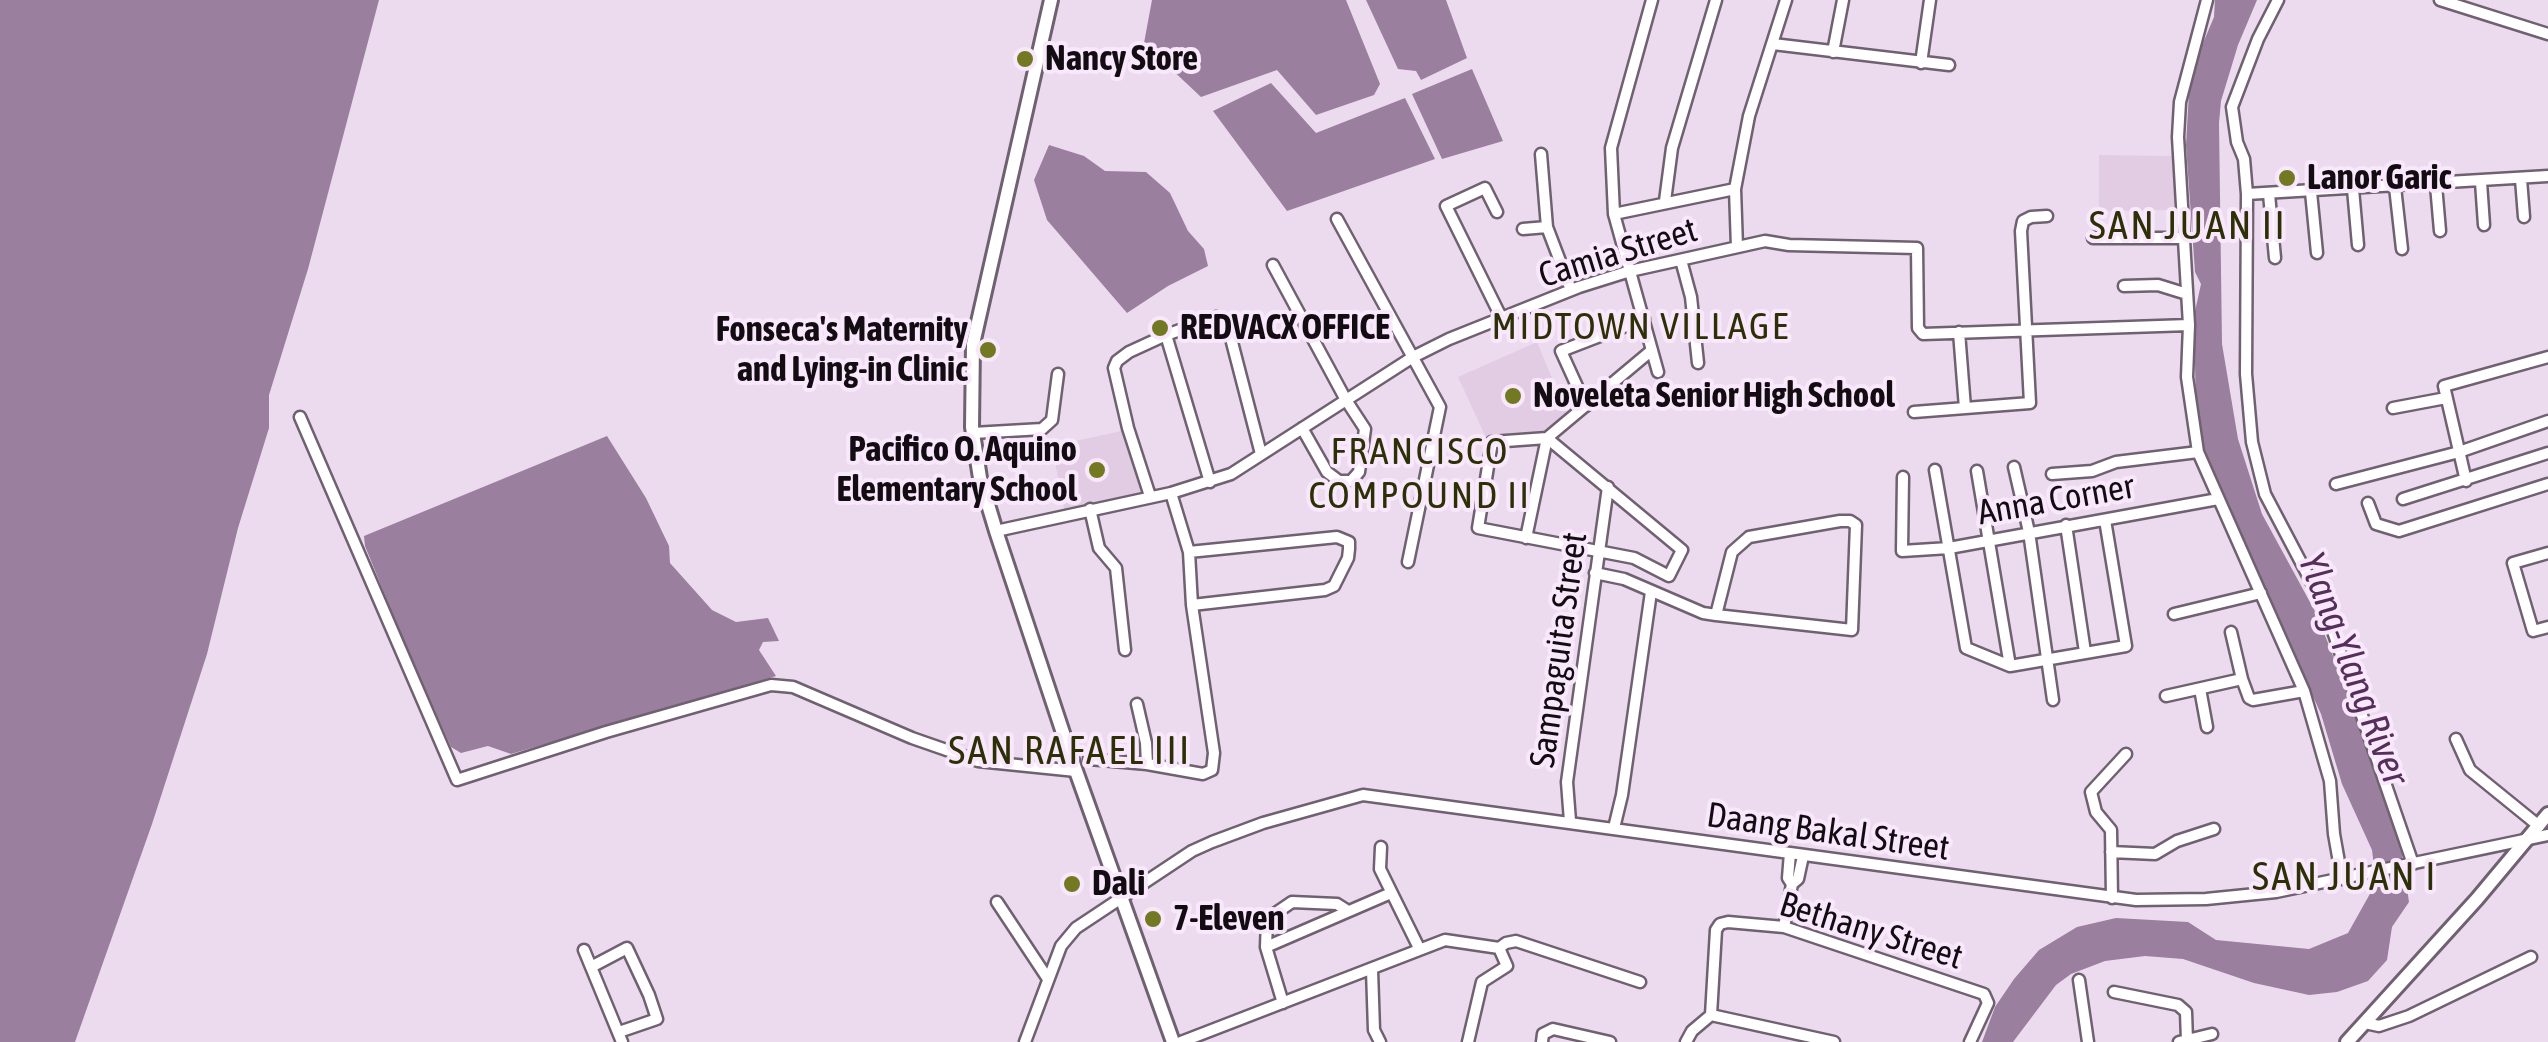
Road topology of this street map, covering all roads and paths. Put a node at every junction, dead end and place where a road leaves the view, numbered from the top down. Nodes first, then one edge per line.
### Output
1 (1051, 0) edge
2 (1652, 0) edge
3 (1716, 0) edge
4 (1786, 0) edge
5 (1843, 0) edge
6 (1930, 0) edge
7 (2208, 0) edge
8 (2278, 0) edge
9 (2440, 0) edge
10 (2548, 34) edge
11 (1773, 44) junction
12 (1833, 52) junction
13 (1921, 64) junction
14 (1948, 65) dead end
15 (1540, 154) dead end
16 (2548, 176) edge
17 (2521, 179) junction
18 (2480, 182) junction
19 (2436, 185) junction
20 (2394, 187) junction
21 (1735, 188) junction
22 (2353, 189) junction
23 (2311, 192) junction
24 (2247, 194) junction
25 (2269, 194) junction
26 (1666, 202) junction
27 (1497, 212) dead end
28 (1614, 214) junction
29 (2047, 216) dead end
30 (2524, 217) dead end
31 (1337, 219) dead end
32 (2484, 225) dead end
33 (1547, 227) junction
34 (1523, 229) dead end
35 (2440, 231) dead end
36 (2093, 238) dead end
37 (2183, 238) junction
38 (2358, 245) dead end
39 (1737, 247) junction
40 (2402, 249) dead end
41 (2316, 253) dead end
42 (2275, 258) dead end
43 (1680, 260) junction
44 (1273, 265) dead end
45 (1630, 272) junction
46 (2124, 286) dead end
47 (1571, 290) junction
48 (2187, 294) junction
49 (1502, 319) junction
50 (1644, 320) junction
51 (2188, 324) junction
52 (2027, 330) junction
53 (1959, 332) junction
54 (1166, 335) junction
55 (1652, 350) junction
56 (1413, 357) junction
57 (2548, 357) edge
58 (1698, 363) dead end
59 (1658, 372) dead end
60 (1058, 374) dead end
61 (2446, 398) junction
62 (1346, 400) junction
63 (1586, 406) junction
64 (1965, 408) junction
65 (2393, 408) dead end
66 (1914, 412) dead end
67 (300, 418) dead end
68 (2548, 421) edge
69 (1302, 428) junction
70 (972, 434) junction
71 (1546, 438) junction
72 (2198, 452) junction
73 (2459, 452) junction
74 (2548, 453) edge
75 (1261, 454) junction
76 (2014, 467) dead end
77 (1935, 470) dead end
78 (1977, 471) dead end
79 (2052, 474) dead end
80 (1904, 477) dead end
81 (2466, 481) junction
82 (1210, 482) junction
83 (2336, 484) dead end
84 (2548, 484) edge
85 (1608, 487) junction
86 (1171, 492) junction
87 (1150, 496) junction
88 (2218, 499) junction
89 (2403, 499) dead end
90 (2368, 503) dead end
91 (1090, 509) junction
92 (2105, 520) junction
93 (2066, 525) junction
94 (996, 531) junction
95 (2029, 532) junction
96 (1526, 538) junction
97 (1990, 539) junction
98 (1949, 548) junction
99 (1599, 551) junction
100 (1189, 552) junction
101 (2548, 553) edge
102 (1408, 562) dead end
103 (1595, 574) junction
104 (1652, 592) junction
105 (2261, 594) junction
106 (1192, 605) junction
107 (2174, 614) dead end
108 (1716, 615) junction
109 (2548, 627) edge
110 (2231, 632) dead end
111 (1125, 650) dead end
112 (2085, 652) junction
113 (2048, 658) junction
114 (2010, 666) junction
115 (2242, 678) junction
116 (2200, 689) junction
117 (2304, 691) junction
118 (2166, 696) dead end
119 (2053, 700) dead end
120 (1137, 704) dead end
121 (2207, 727) dead end
122 (2456, 739) dead end
123 (2126, 754) dead end
124 (1088, 759) dead end
125 (1074, 762) junction
126 (1147, 764) junction
127 (1570, 821) junction
128 (2545, 825) edge
129 (1614, 828) junction
130 (2214, 829) dead end
131 (2527, 840) junction
132 (1381, 847) dead end
133 (2112, 852) junction
134 (1790, 854) junction
135 (1803, 856) junction
136 (2411, 865) junction
137 (2342, 879) junction
138 (1792, 884) junction
139 (1391, 892) junction
140 (2112, 898) junction
141 (1120, 900) junction
142 (997, 902) dead end
143 (1348, 911) junction
144 (1784, 927) junction
145 (1266, 946) junction
146 (1419, 948) junction
147 (1499, 948) junction
148 (584, 950) dead end
149 (2531, 957) dead end
150 (591, 967) junction
151 (1372, 970) junction
152 (1048, 979) junction
153 (2079, 980) dead end
154 (1640, 982) dead end
155 (2114, 992) dead end
156 (1284, 1003) junction
157 (1711, 1015) junction
158 (2365, 1023) junction
159 (2212, 1034) dead end
160 (1544, 1036) edge
161 (621, 1037) edge
162 (2187, 1041) edge
163 (1026, 1042) edge
164 (1173, 1042) edge
165 (1182, 1042) edge
166 (1380, 1042) edge
167 (1468, 1042) edge
168 (1607, 1042) edge
169 (1686, 1042) edge
170 (1834, 1042) edge
171 (1970, 1042) edge
172 (2088, 1042) edge
173 (2179, 1042) edge
174 (2348, 1042) edge

1 - 70 main road
2 - 28 street
3 - 26 street
4 - 11 street
5 - 12 street
6 - 13 street
7 - 37 street
8 - 24 street
9 - 10 street
11 - 12 street
11 - 21 street
12 - 13 street
13 - 14 street
15 - 33 street
16 - 17 street
17 - 18 street
17 - 30 street
18 - 19 street
18 - 32 street
19 - 20 street
19 - 35 street
20 - 22 street
20 - 40 street
21 - 26 street
21 - 39 street
22 - 23 street
22 - 38 street
23 - 25 street
23 - 41 street
24 - 25 street
24 - 136 street
25 - 42 street
26 - 28 street
27 - 49 street
28 - 45 street
29 - 52 street
31 - 56 street
33 - 34 street
33 - 47 street
36 - 37 street
37 - 48 street
39 - 43 street, Camia Street
39 - 53 street, Camia Street
43 - 45 street, Camia Street
43 - 58 street
44 - 62 street
45 - 47 street, Camia Street
45 - 50 street
46 - 48 street
47 - 49 street, Camia Street
48 - 51 street
49 - 56 street, Camia Street
50 - 55 street
50 - 63 street
51 - 52 street
51 - 72 street
52 - 53 street
52 - 64 street
53 - 64 street
54 - 75 street
54 - 82 street
54 - 87 street
55 - 59 street
55 - 63 street
56 - 62 street, Camia Street
56 - 102 street
57 - 61 street
60 - 70 street
61 - 65 street
61 - 73 street
62 - 69 street, Camia Street
62 - 69 street
63 - 71 street
64 - 66 street
67 - 125 street
68 - 73 street
69 - 75 street, Camia Street
70 - 94 main road
71 - 85 street
71 - 96 street
71 - 96 street
72 - 79 street
72 - 88 street
73 - 81 street
73 - 83 street
74 - 81 street
75 - 82 street, Camia Street
76 - 95 street
77 - 98 street
78 - 97 street
80 - 98 street, Anna Corner
81 - 89 street
82 - 86 street, Camia Street
84 - 90 street
85 - 99 street, Sampaguita Street
85 - 99 street
86 - 87 street, Camia Street
86 - 100 street
87 - 91 street, Camia Street
88 - 92 street, Anna Corner
88 - 105 street
91 - 94 street, Camia Street
91 - 111 street
92 - 93 street, Anna Corner
92 - 112 street
93 - 95 street, Anna Corner
93 - 112 street
94 - 125 main road
95 - 97 street, Anna Corner
95 - 113 street
96 - 99 street
97 - 98 street, Anna Corner
97 - 114 street
98 - 114 street
99 - 103 street, Sampaguita Street
100 - 106 street
100 - 106 street
101 - 109 street
103 - 104 street
103 - 127 street, Sampaguita Street
104 - 108 street
104 - 129 street
105 - 107 street
105 - 117 street
106 - 126 street
108 - 108 street
110 - 115 street
112 - 113 street
113 - 114 street
113 - 119 street
115 - 116 street
115 - 117 street
116 - 118 street
116 - 121 street
117 - 137 street
120 - 126 street
122 - 128 street
123 - 133 street
124 - 126 street
125 - 141 main road
127 - 129 street, Daang Bakal Street
127 - 141 street, Daang Bakal Street
128 - 131 main road
129 - 134 street, Daang Bakal Street
130 - 133 street
131 - 136 street, Daang Bakal Street
131 - 158 main road
132 - 139 street
133 - 140 street
134 - 135 street, Daang Bakal Street
134 - 138 street
135 - 138 street
135 - 140 street, Daang Bakal Street
136 - 137 street, Daang Bakal Street
137 - 140 street, Daang Bakal Street
138 - 144 street
139 - 143 street
139 - 146 street
141 - 152 street, Daang Bakal Street
141 - 164 main road
142 - 152 street
143 - 145 street
143 - 145 street
144 - 157 street, Bethany Street
144 - 171 street, Bethany Street
145 - 156 street
146 - 147 street
146 - 151 street
147 - 154 street
147 - 167 street
148 - 150 street
149 - 158 street
150 - 161 street
150 - 161 street
151 - 156 street
151 - 166 street
152 - 163 street, Daang Bakal Street
153 - 172 street
155 - 162 street
156 - 165 street
157 - 169 street
157 - 170 street
158 - 174 main road
159 - 162 street
160 - 168 street
162 - 173 street

